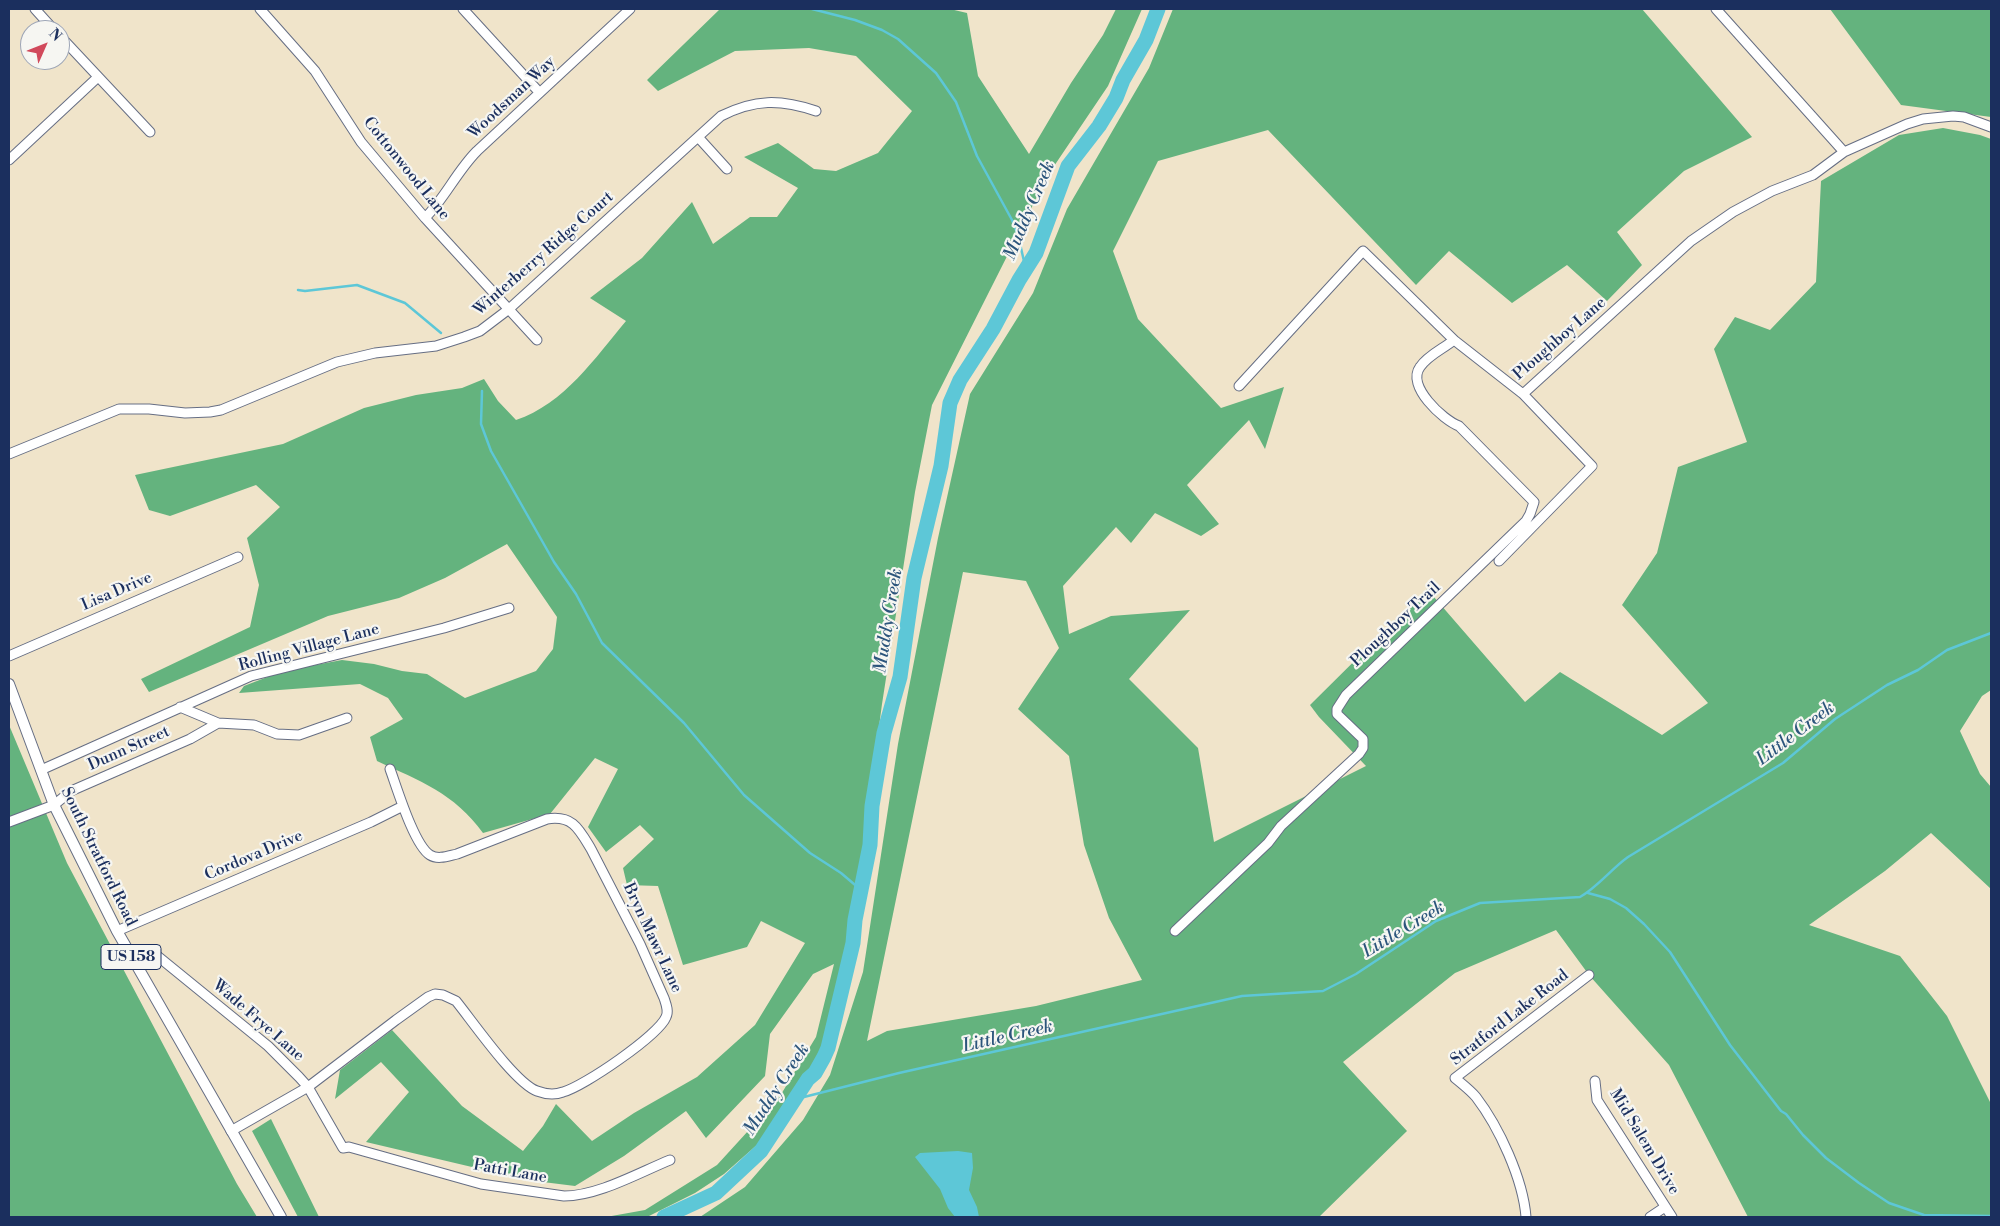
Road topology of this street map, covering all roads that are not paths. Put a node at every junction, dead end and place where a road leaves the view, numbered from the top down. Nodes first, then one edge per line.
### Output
1 (35, 9) edge
2 (260, 9) edge
3 (463, 9) edge
4 (630, 9) edge
5 (1716, 9) edge
6 (45, 20) edge
7 (70, 47) edge
8 (98, 77) junction
9 (539, 92) junction
10 (816, 111) dead end
11 (1991, 127) edge
12 (150, 132) dead end
13 (698, 137) junction
14 (1844, 152) junction
15 (9, 160) edge
16 (727, 169) dead end
17 (425, 218) junction
18 (509, 309) junction
19 (537, 340) dead end
20 (1454, 340) junction
21 (1240, 386) dead end
22 (1523, 394) junction
23 (9, 454) edge
24 (238, 557) dead end
25 (1498, 562) dead end
26 (509, 608) dead end
27 (9, 656) edge
28 (9, 684) edge
29 (180, 707) junction
30 (347, 718) dead end
31 (218, 723) junction
32 (390, 769) dead end
33 (41, 770) junction
34 (54, 805) junction
35 (403, 806) junction
36 (9, 822) edge
37 (1175, 931) dead end
38 (117, 932) junction
39 (155, 954) dead end
40 (1589, 975) dead end
41 (1595, 1081) dead end
42 (308, 1087) junction
43 (231, 1132) junction
44 (343, 1148) joint
45 (670, 1160) dead end
46 (1665, 1207) junction
47 (281, 1217) edge
48 (1526, 1217) edge
49 (1650, 1217) edge
50 (1672, 1217) edge

1 - 6 street
2 - 17 street, Cottonwood Lane
3 - 9 street
4 - 9 street, Woodsman Way
5 - 14 street
7 - 8 street
8 - 12 street
8 - 15 street
9 - 17 street, Woodsman Way
10 - 13 street, Winterberry Ridge Court
11 - 14 street, Ploughboy Lane
13 - 16 street
13 - 18 street, Winterberry Ridge Court
14 - 22 street, Ploughboy Lane
17 - 18 street, Cottonwood Lane
18 - 19 street, Cottonwood Lane
18 - 23 street, Winterberry Ridge Court
20 - 21 street, Ploughboy Lane
20 - 22 street, Ploughboy Lane
20 - 37 street, Ploughboy Trail
22 - 25 street
24 - 27 street, Lisa Drive
26 - 29 street, Rolling Village Lane
28 - 33 main road, South Stratford Road / US 158
29 - 31 street
29 - 33 street, Rolling Village Lane
30 - 31 street
31 - 34 street, Dunn Street
32 - 35 street, Bryn Mawr Lane
33 - 34 main road, South Stratford Road / US 158
34 - 36 street, Dunn Street
34 - 38 main road, South Stratford Road / US 158
35 - 38 street, Cordova Drive
35 - 42 street, Bryn Mawr Lane
38 - 43 main road, South Stratford Road / US 158
39 - 42 street, Wade Frye Lane
40 - 48 street, Stratford Lake Road
41 - 46 street, Mid Salem Drive
42 - 43 street, Bryn Mawr Lane
42 - 44 street, Wade Frye Lane
43 - 47 main road, South Stratford Road / US 158
44 - 45 street, Patti Lane
46 - 49 street
46 - 50 street, Mid Salem Drive

